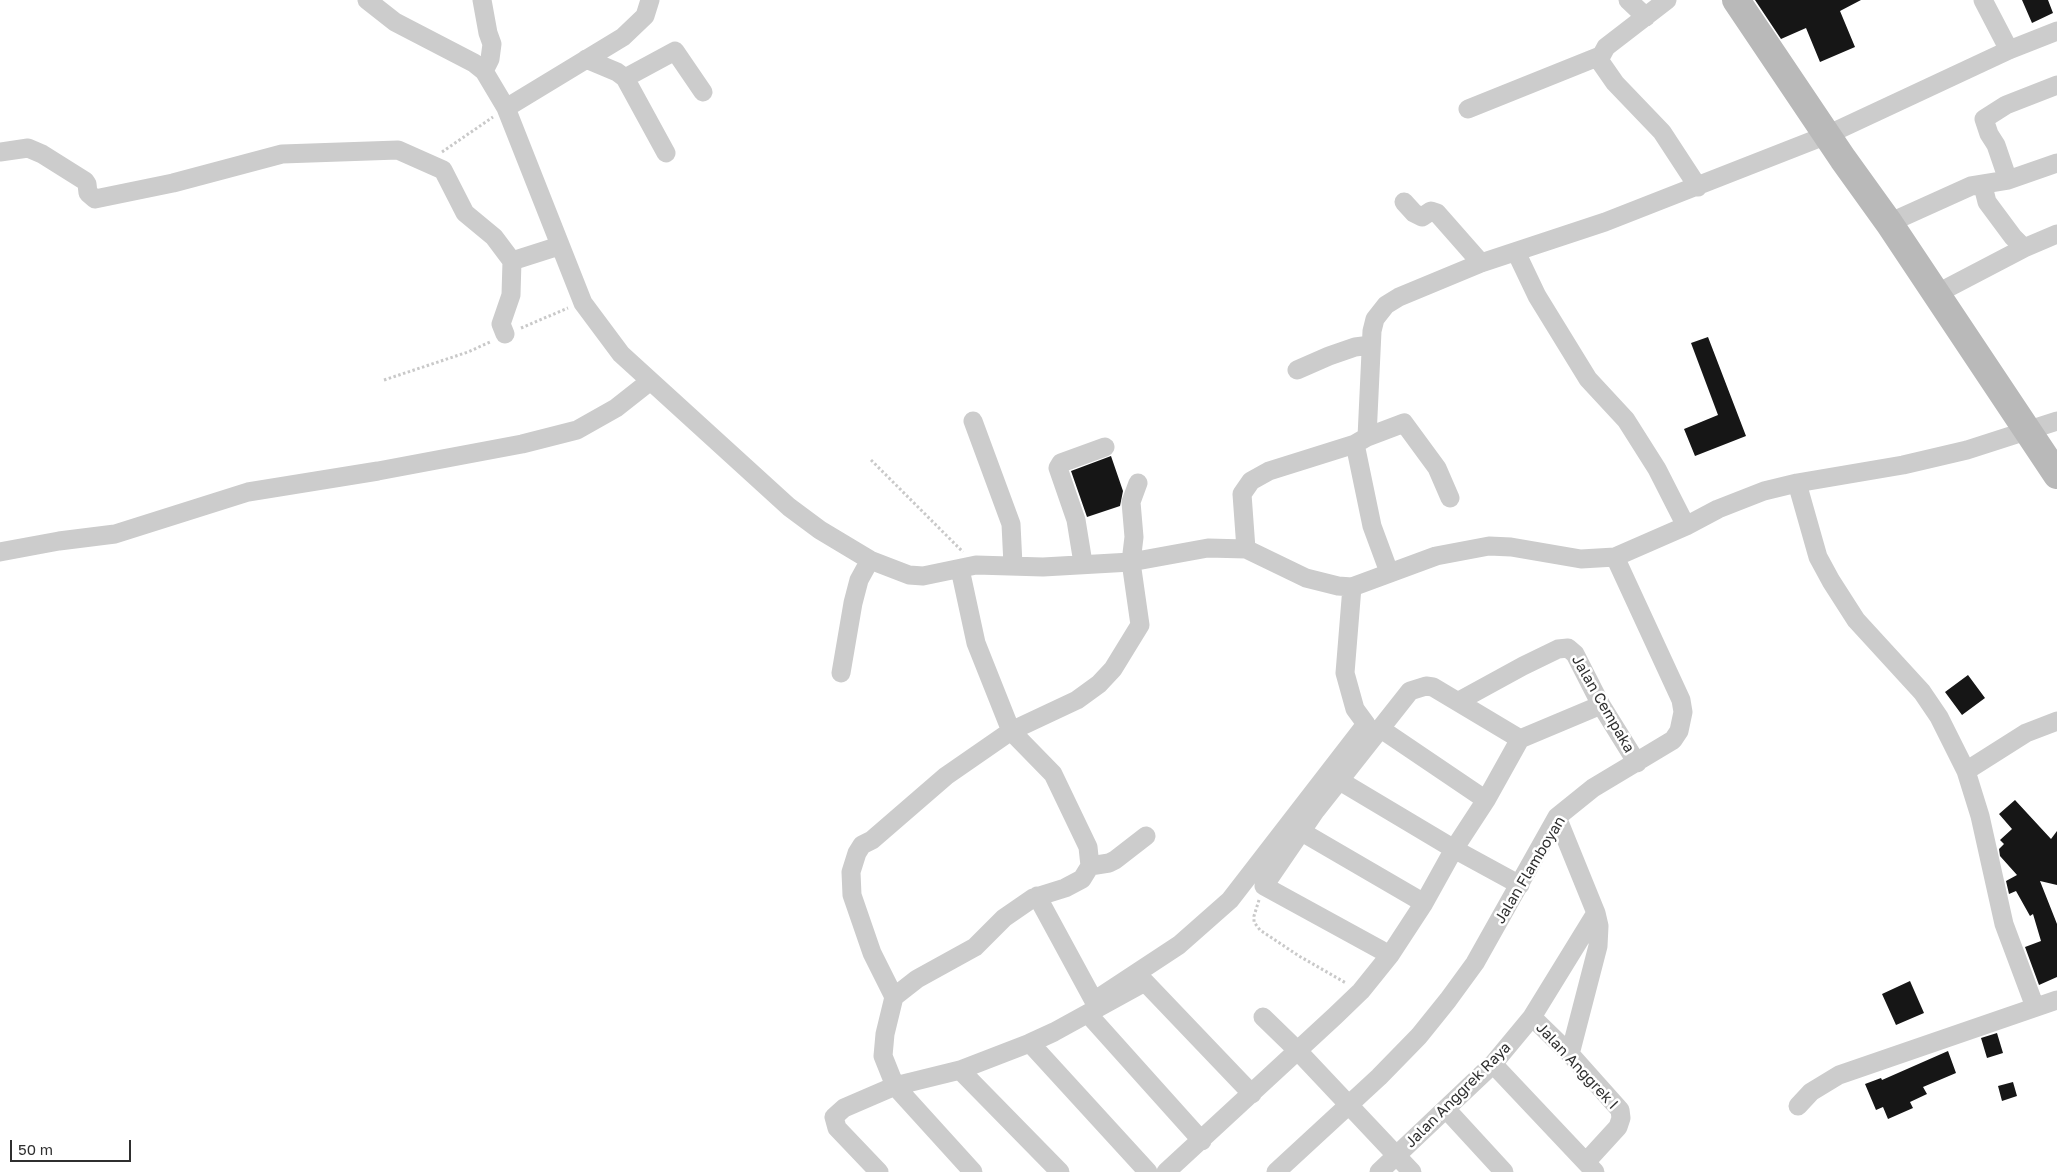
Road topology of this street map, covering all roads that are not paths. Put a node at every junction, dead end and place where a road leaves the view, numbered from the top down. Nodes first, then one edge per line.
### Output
1 (367, 0) edge
2 (482, 0) edge
3 (650, 0) edge
4 (1628, 0) edge
5 (1667, 0) edge
6 (1736, 0) edge
7 (1983, 0) edge
8 (1646, 17) junction
9 (2057, 31) edge
10 (2010, 50) junction
11 (1600, 56) junction
12 (586, 60) junction
13 (484, 71) junction
14 (625, 78) junction
15 (2057, 85) edge
16 (704, 92) dead end
17 (506, 108) junction
18 (1468, 109) dead end
19 (1827, 135) junction
20 (0, 152) edge
21 (666, 153) dead end
22 (2057, 163) edge
23 (2008, 180) junction
24 (1983, 186) junction
25 (1698, 187) junction
26 (1404, 202) dead end
27 (1889, 222) junction
28 (2057, 234) edge
29 (559, 246) junction
30 (2024, 248) junction
31 (1516, 252) junction
32 (512, 261) junction
33 (1481, 263) junction
34 (1936, 294) junction
35 (505, 334) road end
36 (1372, 345) junction
37 (1297, 370) dead end
38 (649, 382) junction
39 (973, 421) dead end
40 (2057, 421) edge
41 (2027, 431) junction
42 (1361, 440) junction
43 (1105, 447) dead end
44 (2057, 475) edge
45 (1798, 482) junction
46 (1138, 483) dead end
47 (1450, 498) dead end
48 (1686, 526) junction
49 (1246, 549) junction
50 (0, 552) edge
51 (1615, 557) junction
52 (870, 560) junction
53 (1131, 562) junction
54 (1083, 563) junction
55 (1013, 565) junction
56 (968, 567) junction
57 (1389, 572) junction
58 (1352, 587) junction
59 (841, 673) dead end
60 (1459, 701) junction
61 (1601, 704) junction
62 (2057, 722) edge
63 (1381, 729) junction
64 (1011, 731) junction
65 (1520, 739) junction
66 (1637, 763) junction
67 (1966, 771) junction
68 (1340, 781) junction
69 (1486, 800) junction
70 (1558, 817) junction
71 (1302, 832) junction
72 (1146, 836) dead end
73 (1454, 849) junction
74 (1090, 866) junction
75 (1520, 885) junction
76 (1037, 896) junction
77 (1424, 902) junction
78 (1596, 913) junction
79 (1390, 955) junction
80 (894, 997) junction
81 (2057, 1000) edge
82 (2035, 1007) junction
83 (1088, 1014) junction
84 (1263, 1017) dead end
85 (1532, 1017) junction
86 (1030, 1042) junction
87 (1298, 1050) junction
88 (1570, 1054) junction
89 (1493, 1064) junction
90 (960, 1070) junction
91 (895, 1086) junction
92 (1252, 1094) junction
93 (1348, 1104) junction
94 (1798, 1106) dead end
95 (1447, 1110) junction
96 (1202, 1140) junction
97 (1396, 1156) junction
98 (1590, 1167) edge
99 (879, 1172) edge
100 (973, 1172) edge
101 (1060, 1172) edge
102 (1148, 1172) edge
103 (1166, 1172) edge
104 (1276, 1172) edge
105 (1379, 1172) edge
106 (1412, 1172) edge
107 (1504, 1172) edge

1 - 13 street
2 - 13 street
3 - 12 street
4 - 8 street
5 - 8 street
6 - 19 street
7 - 10 street
8 - 11 street
9 - 10 street
10 - 19 street
11 - 18 street
11 - 25 street
12 - 14 street
12 - 17 street
13 - 17 street
14 - 16 street
14 - 21 street
15 - 23 street
17 - 29 street
19 - 25 street
19 - 27 street
20 - 32 street
22 - 23 street
23 - 24 street
24 - 27 street
24 - 30 street
25 - 31 street
26 - 33 street
27 - 34 street
28 - 30 street
29 - 32 street
29 - 38 street
30 - 34 street
31 - 33 street
31 - 48 street
32 - 35 street
33 - 36 street
34 - 41 street
36 - 37 street
36 - 42 street
38 - 50 street
38 - 52 street
39 - 55 street
40 - 41 street
41 - 44 street
41 - 45 street
42 - 47 street
42 - 49 street
42 - 57 street
43 - 54 street
45 - 48 street
45 - 67 street
46 - 53 street
48 - 51 street
49 - 53 street
49 - 58 street
51 - 57 street
51 - 66 street, Jalan Flamboyan
52 - 56 street
52 - 59 street
53 - 54 street
53 - 64 street
54 - 55 street
55 - 56 street
56 - 64 street
57 - 58 street
58 - 76 street
60 - 61 street, Jalan Cempaka
60 - 63 street
60 - 65 street
61 - 65 street
61 - 66 street, Jalan Cempaka
62 - 67 street
63 - 68 street
63 - 69 street
64 - 74 street
64 - 80 street
65 - 69 street
66 - 70 street, Jalan Flamboyan
67 - 82 street
68 - 71 street
68 - 73 street
69 - 73 street
70 - 75 street, Jalan Flamboyan
70 - 78 street
71 - 77 street
71 - 79 street
72 - 74 street
73 - 75 street
73 - 77 street
74 - 76 street
75 - 93 street, Jalan Flamboyan
76 - 80 street
77 - 79 street
78 - 85 street, Jalan Anggrek Raya
78 - 88 street
79 - 87 street
80 - 91 street
81 - 82 street
82 - 94 street
83 - 86 street
83 - 92 street
83 - 96 street
84 - 87 street
85 - 88 street, Jalan Anggrek I
85 - 89 street, Jalan Anggrek Raya
86 - 90 street
86 - 102 street
87 - 92 street
87 - 93 street
88 - 98 street, Jalan Anggrek I
89 - 95 street, Jalan Anggrek Raya
89 - 98 street
90 - 91 street
90 - 101 street
91 - 99 street
91 - 100 street
92 - 96 street
93 - 97 street
93 - 104 street, Jalan Flamboyan
95 - 97 street, Jalan Anggrek Raya
95 - 107 street
96 - 103 street
97 - 105 street, Jalan Anggrek Raya
97 - 106 street

